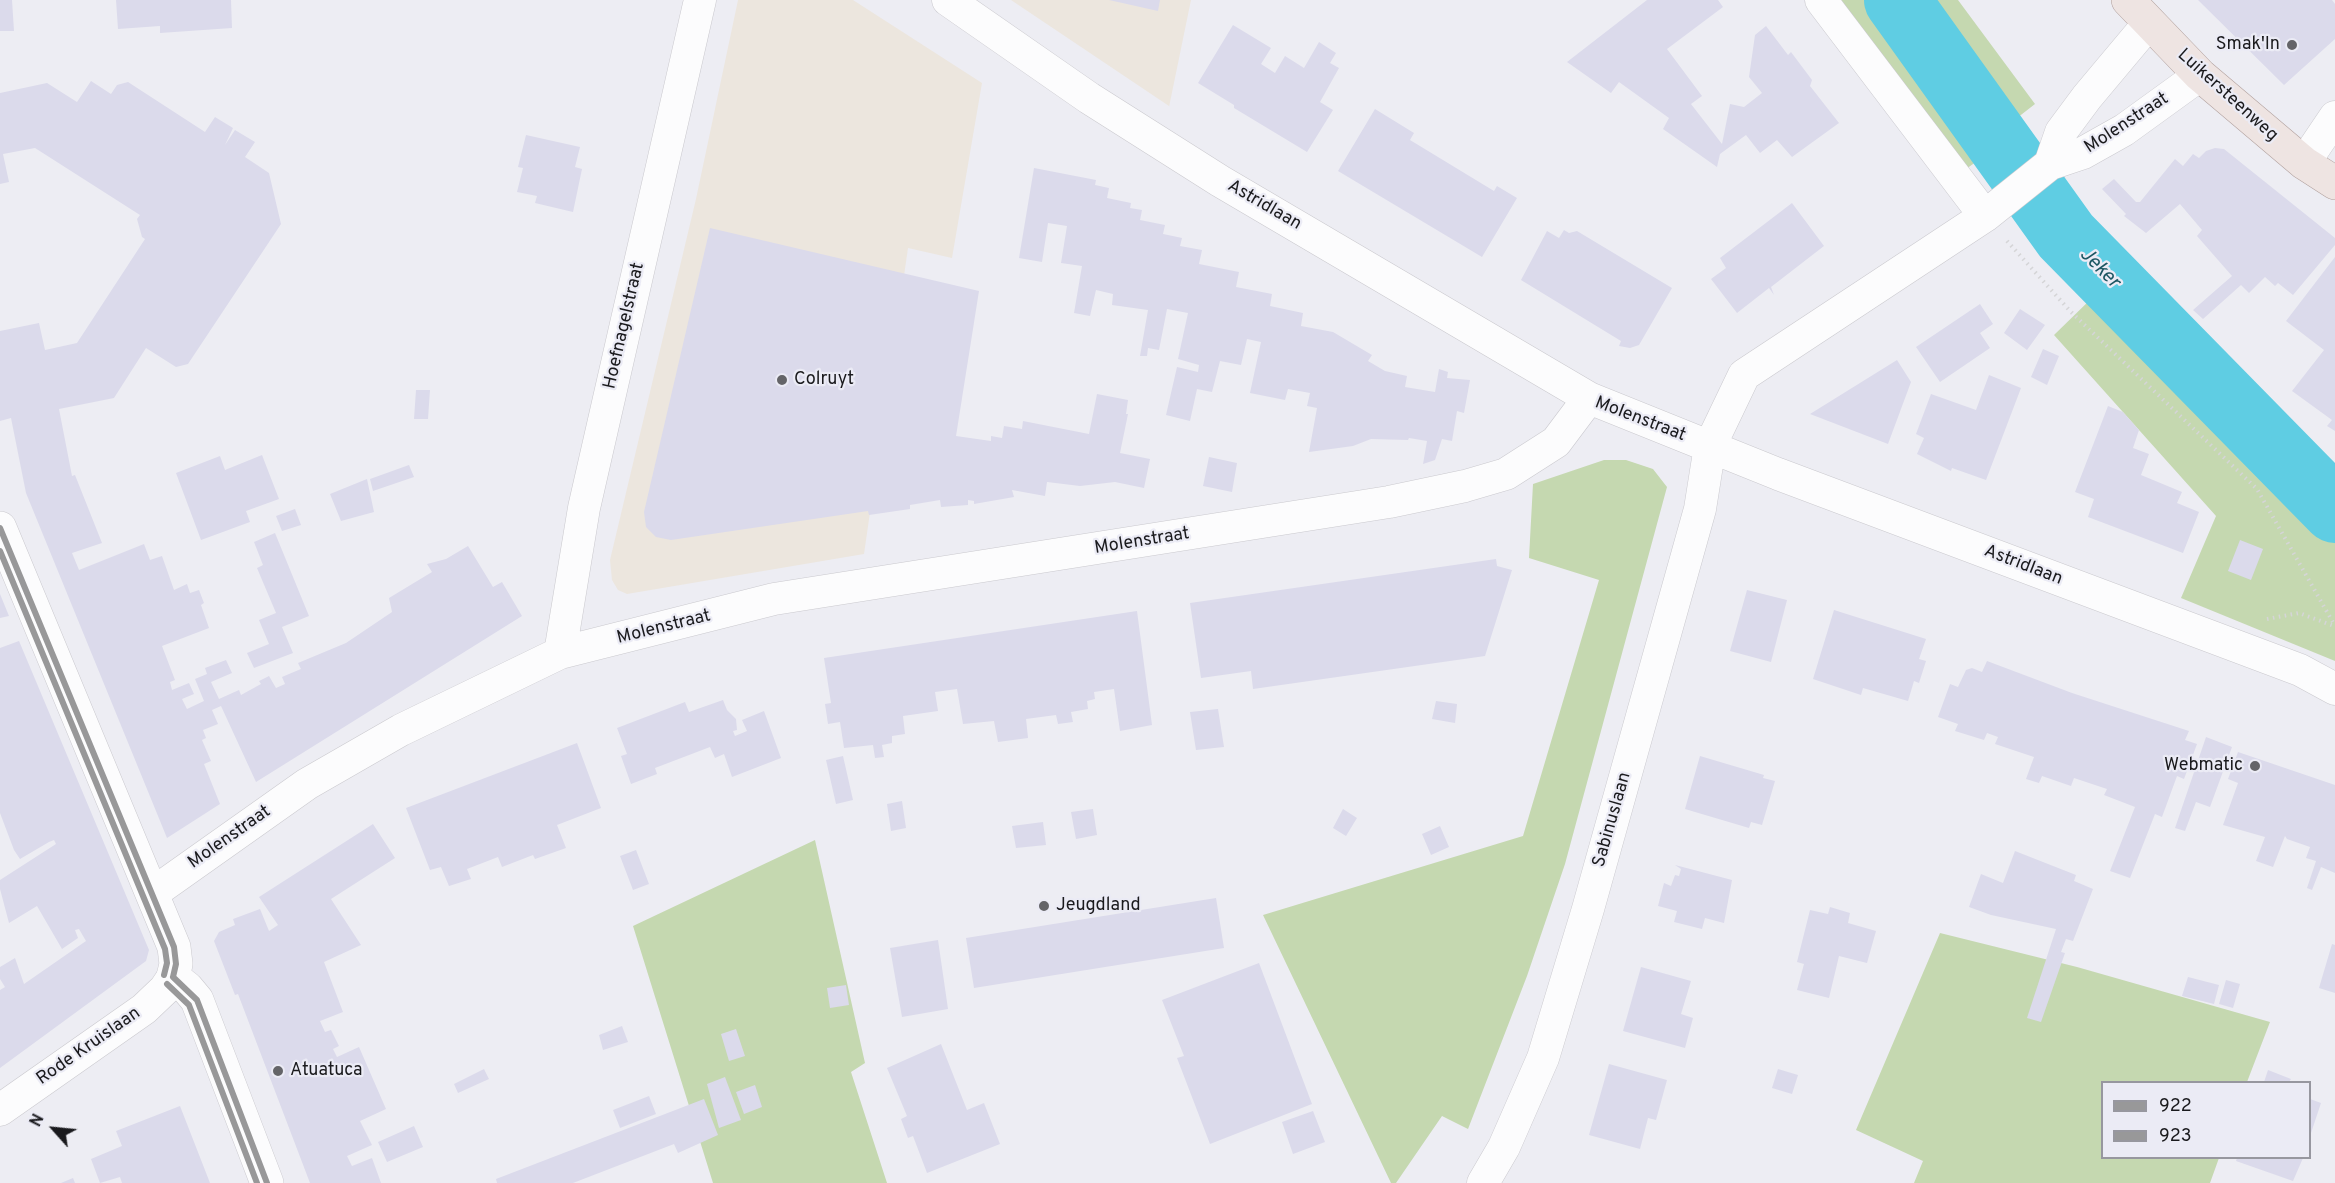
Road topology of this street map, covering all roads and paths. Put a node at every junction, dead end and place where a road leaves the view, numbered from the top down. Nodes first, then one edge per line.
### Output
1 (700, 0) edge
2 (948, 0) edge
3 (1821, 0) edge
4 (2139, 12) edge
5 (2200, 75) junction
6 (2335, 117) edge
7 (2304, 163) junction
8 (2050, 164) junction
9 (2335, 183) edge
10 (1997, 207) junction
11 (1589, 398) junction
12 (1710, 446) junction
13 (0, 528) edge
14 (2335, 626) edge
15 (560, 653) junction
16 (2335, 689) edge
17 (153, 892) junction
18 (173, 977) junction
19 (0, 1110) edge
20 (267, 1183) edge
21 (1484, 1183) edge

1 - 15 street, Hoefnagelstraat
2 - 11 street, Astridlaan
3 - 10 street
4 - 5 main road, Luikersteenweg
4 - 8 street, Molenstraat
5 - 7 main road, Luikersteenweg
5 - 8 street, Molenstraat
6 - 7 street
7 - 9 main road, Luikersteenweg
8 - 10 street, Molenstraat
10 - 12 street, Molenstraat
10 - 14 path
11 - 12 street, Molenstraat
11 - 15 street, Molenstraat
12 - 16 street, Astridlaan
12 - 21 street, Sabinuslaan
13 - 17 street
15 - 17 street, Molenstraat
17 - 18 street
18 - 19 street, Rode Kruislaan
18 - 20 street

